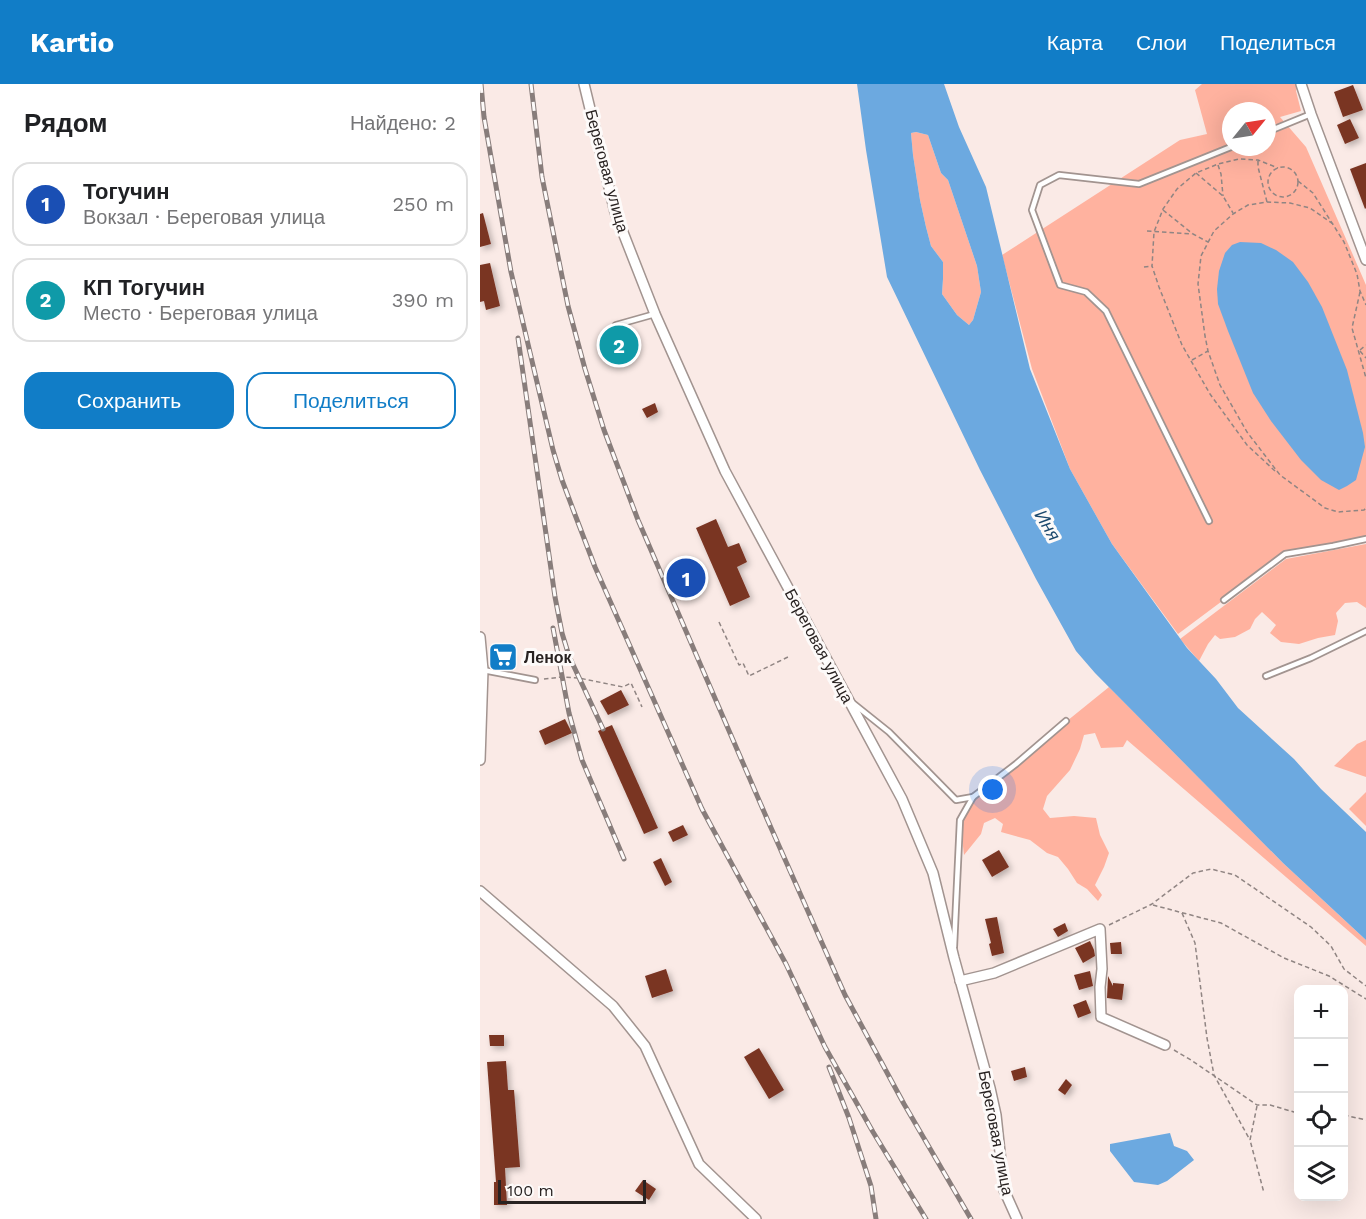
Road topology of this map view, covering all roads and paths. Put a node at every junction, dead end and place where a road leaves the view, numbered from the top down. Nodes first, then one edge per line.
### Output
1 (584, 84) edge
2 (1301, 84) edge
3 (1311, 114) junction
4 (1276, 128) edge
5 (1222, 151) edge
6 (1258, 160) junction
7 (1218, 164) junction
8 (1278, 168) junction
9 (1196, 173) junction
10 (1298, 181) junction
11 (1223, 196) junction
12 (1268, 202) junction
13 (1163, 209) junction
14 (1233, 214) junction
15 (1333, 224) junction
16 (1146, 231) dead end
17 (1154, 232) junction
18 (1193, 234) junction
19 (1208, 242) junction
20 (1366, 260) edge
21 (1152, 266) junction
22 (1144, 267) dead end
23 (1360, 291) junction
24 (1366, 305) edge
25 (655, 314) junction
26 (616, 325) dead end
27 (1366, 345) edge
28 (1359, 350) junction
29 (1208, 351) junction
30 (1366, 358) edge
31 (1191, 360) junction
32 (1366, 378) edge
33 (1280, 475) junction
34 (1366, 508) edge
35 (1209, 521) dead end
36 (1366, 539) edge
37 (1224, 600) dead end
38 (719, 622) dead end
39 (1366, 631) edge
40 (480, 637) edge
41 (790, 657) dead end
42 (483, 670) junction
43 (1266, 676) dead end
44 (535, 680) joint
45 (847, 698) junction
46 (642, 707) dead end
47 (1066, 721) dead end
48 (480, 760) edge
49 (973, 797) junction
50 (480, 891) edge
51 (1152, 904) junction
52 (1182, 913) junction
53 (1100, 929) junction
54 (954, 958) junction
55 (960, 981) junction
56 (1366, 986) edge
57 (1366, 999) edge
58 (1165, 1045) joint
59 (1214, 1075) junction
60 (1257, 1105) junction
61 (1294, 1113) edge
62 (1348, 1117) edge
63 (1366, 1120) edge
64 (1250, 1140) junction
65 (1264, 1193) dead end
66 (756, 1219) edge
67 (1017, 1219) edge

1 - 25 street, Береговая улица
2 - 3 street
3 - 4 lane
3 - 20 street
5 - 35 lane
6 - 7 path
6 - 8 path
6 - 12 path
7 - 9 path
7 - 11 path
8 - 10 path
8 - 10 path
9 - 11 path
9 - 13 path
10 - 15 path
11 - 14 path
12 - 14 path
12 - 15 path
13 - 17 path
13 - 18 path
14 - 19 path
15 - 23 path
16 - 17 path
17 - 18 path
17 - 21 path
18 - 19 path
19 - 29 path
21 - 22 path
21 - 31 path
23 - 24 path
23 - 28 path
25 - 26 lane
25 - 45 street, Береговая улица
27 - 28 path
28 - 30 path
28 - 32 path
29 - 31 path
29 - 33 path
31 - 33 path
33 - 34 path
36 - 37 lane
38 - 41 path
39 - 43 lane
40 - 42 street
42 - 44 lane
42 - 48 street
44 - 46 path
45 - 49 lane
45 - 54 street, Береговая улица
47 - 49 lane
49 - 54 lane
50 - 66 street
51 - 52 path
51 - 53 path
51 - 56 path
52 - 57 path
52 - 59 path
53 - 55 street
53 - 58 street
54 - 55 street, Береговая улица
55 - 67 street, Береговая улица
58 - 59 path
59 - 60 path
59 - 64 path
60 - 61 path
60 - 64 path
62 - 63 path
64 - 65 path

